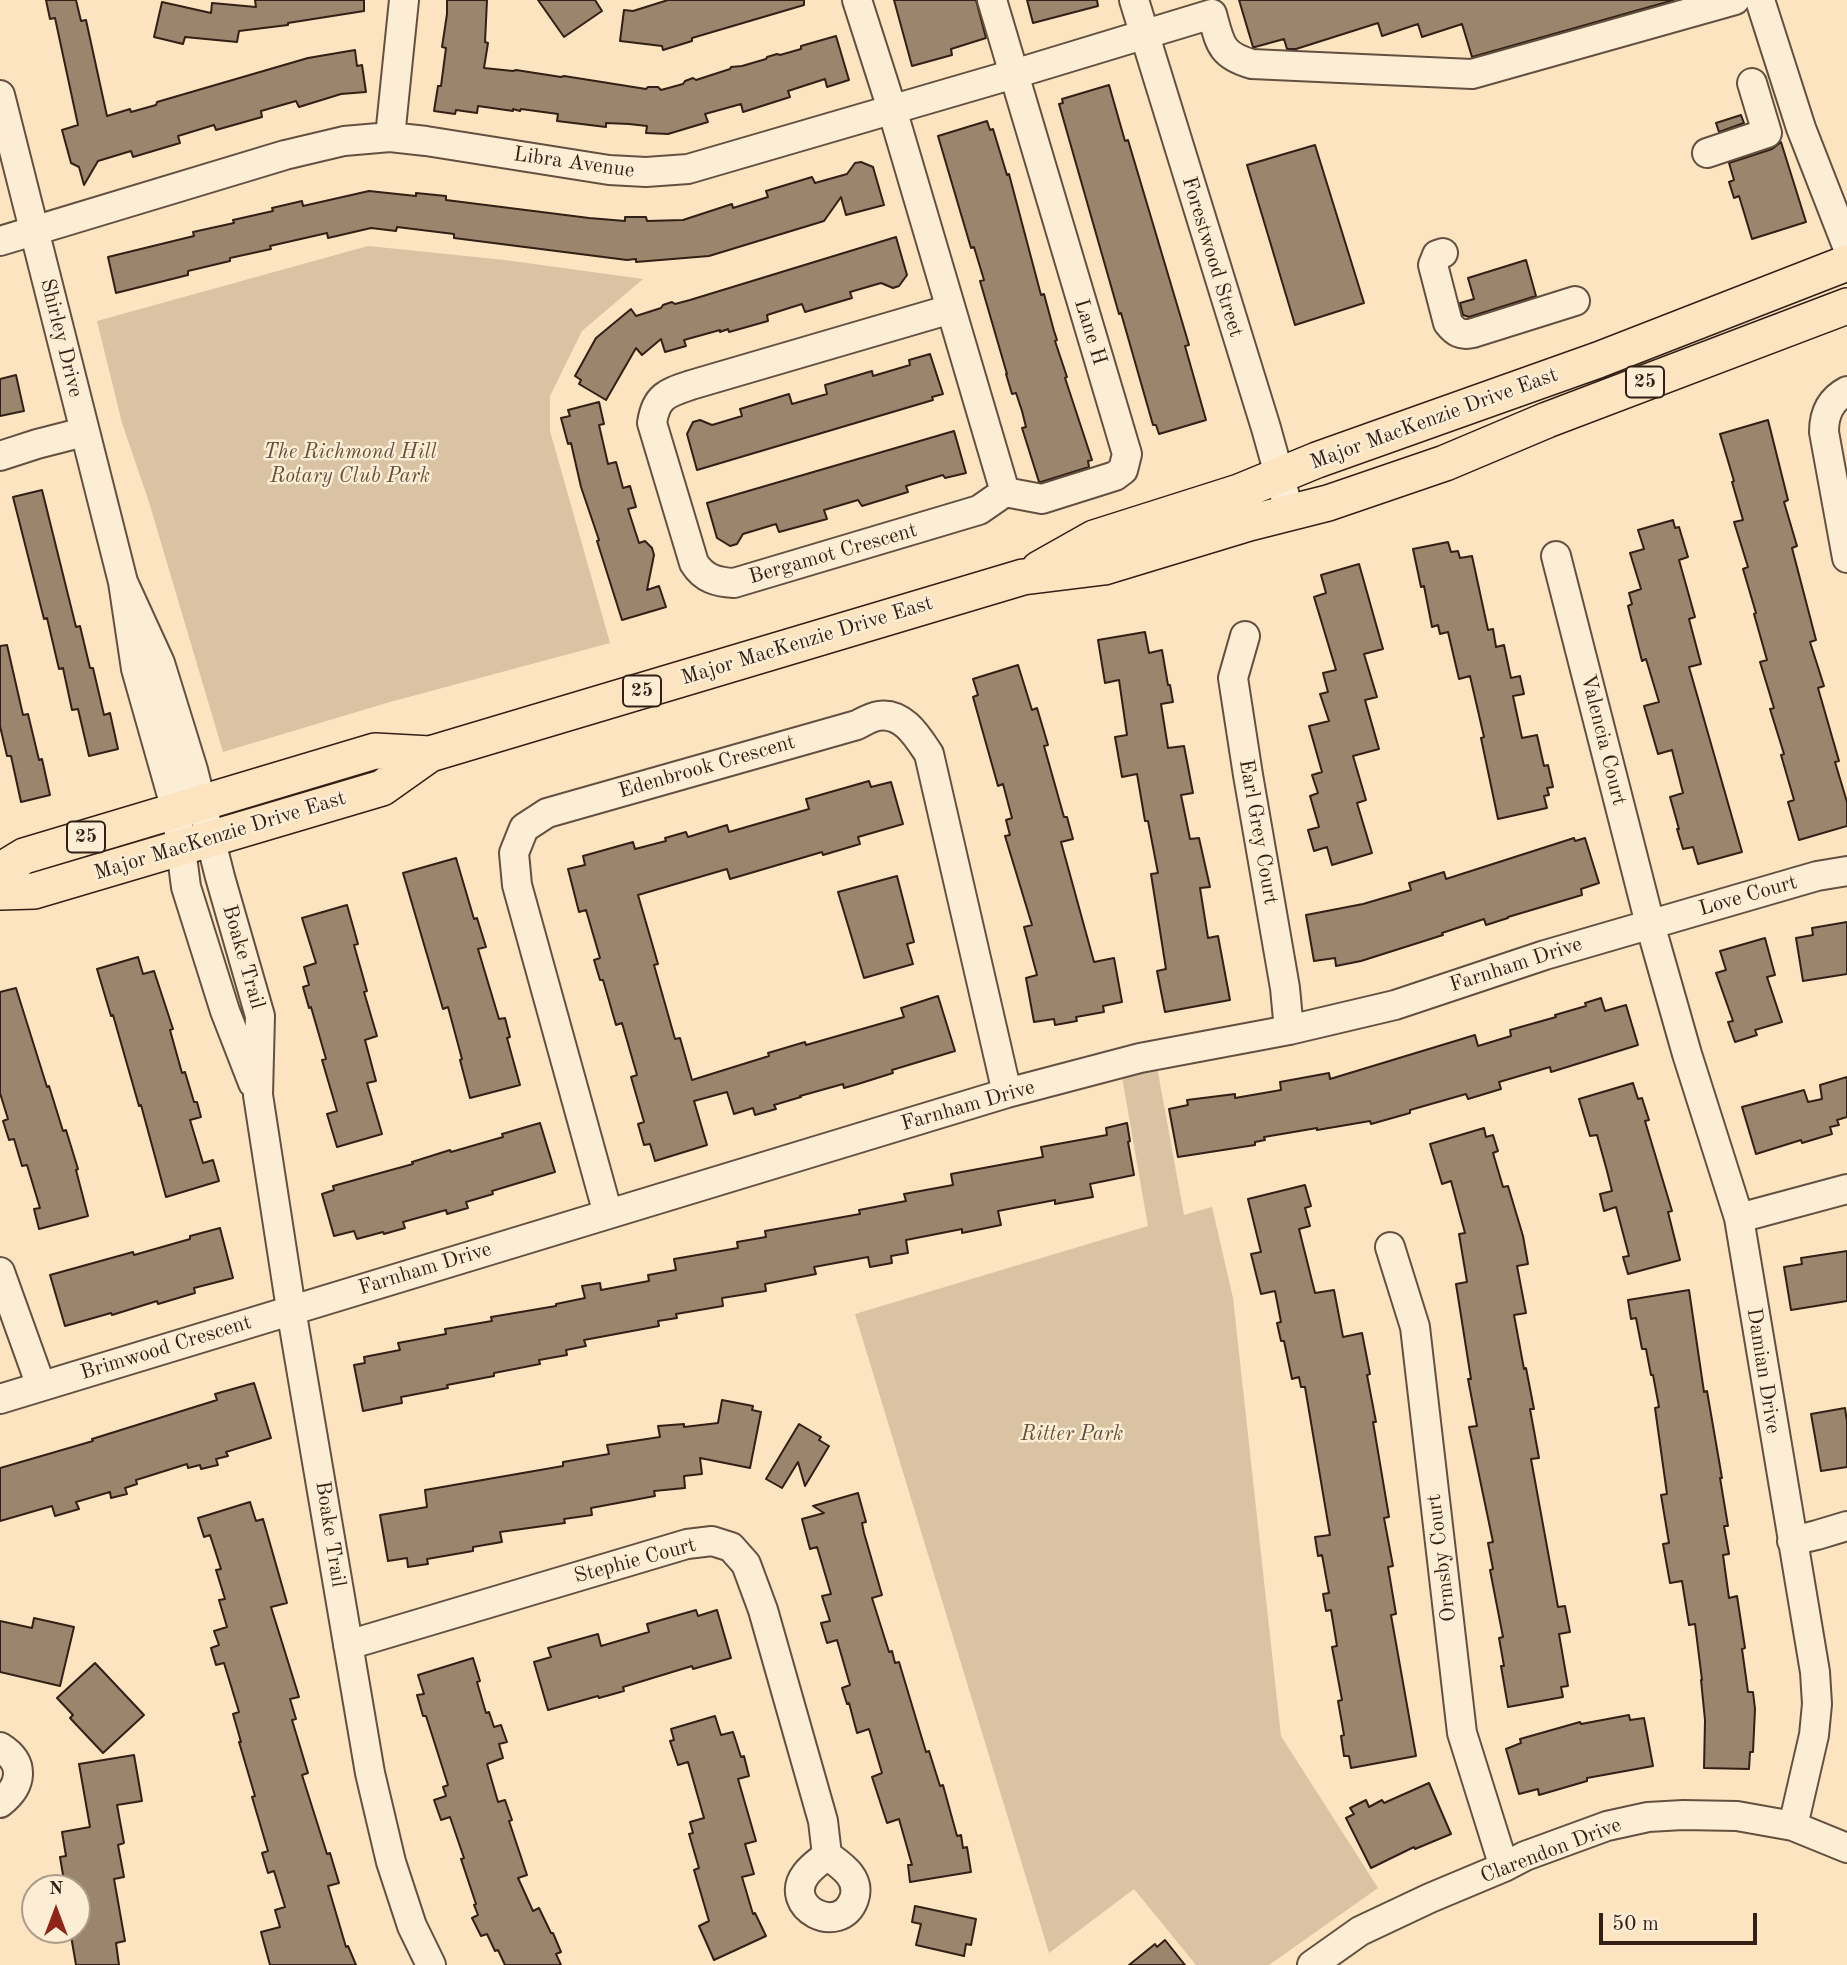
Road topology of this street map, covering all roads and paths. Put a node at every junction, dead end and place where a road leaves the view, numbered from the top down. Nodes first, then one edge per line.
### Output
1 (404, 0) edge
2 (857, 0) edge
3 (992, 0) edge
4 (1134, 0) edge
5 (1735, 0) edge
6 (1760, 0) edge
7 (1144, 34) junction
8 (1014, 75) junction
9 (1752, 83) dead end
10 (0, 95) edge
11 (892, 109) junction
12 (390, 137) junction
13 (1705, 144) dead end
14 (34, 230) junction
15 (0, 241) edge
16 (1847, 246) edge
17 (1443, 253) dead end
18 (1847, 263) edge
19 (1575, 301) dead end
20 (1847, 306) edge
21 (951, 309) junction
22 (1847, 391) edge
23 (84, 432) junction
24 (0, 456) edge
25 (1279, 475) junction
26 (1005, 492) junction
27 (1290, 514) junction
28 (1556, 556) dead end
29 (1847, 558) edge
30 (1023, 577) junction
31 (1245, 636) dead end
32 (192, 825) junction
33 (1847, 871) edge
34 (0, 872) edge
35 (0, 892) edge
36 (1650, 924) junction
37 (1289, 1030) junction
38 (1007, 1093) junction
39 (1847, 1189) edge
40 (608, 1214) junction
41 (1738, 1218) junction
42 (1390, 1247) dead end
43 (0, 1272) edge
44 (291, 1309) junction
45 (41, 1386) junction
46 (0, 1399) edge
47 (1847, 1526) edge
48 (1792, 1541) junction
49 (348, 1645) junction
50 (0, 1747) edge
51 (0, 1803) edge
52 (1793, 1826) junction
53 (1847, 1848) edge
54 (827, 1855) dead end
55 (1504, 1867) junction
56 (431, 1965) edge
57 (1312, 1965) edge

1 - 12 street
2 - 11 street
3 - 8 street, Lane H
4 - 7 street, Forestwood Street
5 - 7 street, Libra Avenue
6 - 16 street
7 - 8 street, Libra Avenue
7 - 25 street, Forestwood Street
8 - 11 street, Libra Avenue
8 - 26 street, Lane H
9 - 13 street
10 - 14 street, Shirley Drive
11 - 12 street, Libra Avenue
11 - 21 street
12 - 14 street, Libra Avenue
14 - 15 street, Libra Avenue
14 - 23 street, Shirley Drive
17 - 19 street
18 - 25 main road, Major MacKenzie Drive East / 25
20 - 27 main road, Major MacKenzie Drive East / 25
21 - 26 street
21 - 26 street, Bergamot Crescent
22 - 29 street
23 - 24 street
23 - 32 street, Shirley Drive
25 - 27 street, Forestwood Street
25 - 30 main road, Major MacKenzie Drive East / 25
27 - 30 main road, Major MacKenzie Drive East / 25
28 - 36 street, Valencia Court
30 - 32 main road, Major MacKenzie Drive East / 25
31 - 37 street, Earl Grey Court
32 - 34 main road, Major MacKenzie Drive East / 25
32 - 35 main road, Major MacKenzie Drive East / 25
32 - 44 street, Boake Trail
33 - 36 street, Love Court
36 - 37 street, Farnham Drive
36 - 41 street, Damian Drive
37 - 38 street, Farnham Drive
38 - 40 street, Farnham Drive
38 - 40 street, Edenbrook Crescent
39 - 41 street
40 - 44 street, Farnham Drive
41 - 48 street, Damian Drive
42 - 55 street, Ormsby Court
43 - 45 street
44 - 45 street, Brimwood Crescent
44 - 49 street, Boake Trail
45 - 46 street, Brimwood Crescent
47 - 48 street
48 - 52 street, Damian Drive
49 - 54 street, Stephie Court
49 - 56 street, Boake Trail
50 - 51 street
52 - 53 street, Clarendon Drive
52 - 55 street, Clarendon Drive
55 - 57 street, Clarendon Drive

